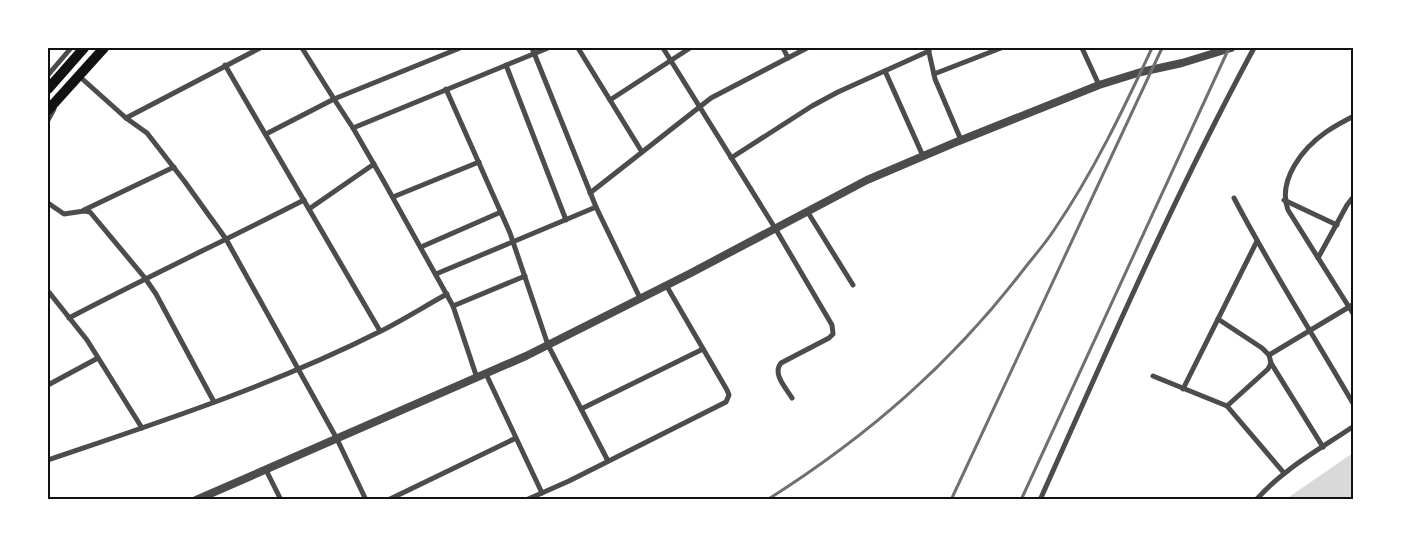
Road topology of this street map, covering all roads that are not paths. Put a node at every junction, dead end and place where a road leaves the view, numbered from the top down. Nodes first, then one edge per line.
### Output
1 (71, 48) edge
2 (84, 48) edge
3 (104, 48) edge
4 (260, 48) edge
5 (302, 48) edge
6 (460, 48) edge
7 (548, 48) edge
8 (578, 48) edge
9 (663, 48) edge
10 (690, 48) edge
11 (783, 48) edge
12 (807, 48) edge
13 (1001, 48) edge
14 (1082, 48) edge
15 (1231, 48) edge
16 (1254, 48) edge
17 (533, 50) edge
18 (928, 50) edge
19 (788, 58) junction
20 (671, 60) junction
21 (506, 65) junction
22 (225, 66) junction
23 (885, 71) junction
24 (934, 74) junction
25 (48, 75) edge
26 (79, 76) junction
27 (1099, 85) junction
28 (48, 88) edge
29 (446, 89) junction
30 (61, 96) junction
31 (334, 99) junction
32 (610, 100) junction
33 (699, 108) junction
34 (48, 110) edge
35 (1354, 116) edge
36 (126, 118) junction
37 (48, 120) edge
38 (353, 128) junction
39 (266, 134) junction
40 (961, 140) junction
41 (642, 152) junction
42 (923, 156) junction
43 (731, 158) junction
44 (479, 162) junction
45 (374, 164) junction
46 (174, 167) junction
47 (590, 193) junction
48 (1354, 196) edge
49 (393, 197) junction
50 (1234, 198) dead end
51 (304, 200) junction
52 (1284, 200) junction
53 (48, 203) edge
54 (596, 207) junction
55 (309, 209) junction
56 (84, 210) junction
57 (807, 211) junction
58 (501, 212) junction
59 (566, 220) junction
60 (1337, 225) junction
61 (775, 228) junction
62 (226, 239) junction
63 (1257, 241) junction
64 (513, 242) junction
65 (421, 247) junction
66 (1318, 258) junction
67 (436, 274) junction
68 (524, 276) junction
69 (145, 278) junction
70 (666, 285) junction
71 (853, 285) dead end
72 (48, 293) edge
73 (447, 294) junction
74 (640, 298) junction
75 (1351, 305) edge
76 (453, 306) junction
77 (1354, 315) edge
78 (69, 318) junction
79 (1218, 319) junction
80 (1310, 329) junction
81 (380, 331) junction
82 (548, 345) junction
83 (703, 349) junction
84 (1269, 355) junction
85 (98, 358) junction
86 (1271, 363) junction
87 (298, 369) junction
88 (486, 374) junction
89 (1152, 376) dead end
90 (477, 378) junction
91 (48, 385) edge
92 (1183, 389) junction
93 (792, 398) dead end
94 (214, 402) junction
95 (1354, 405) edge
96 (1227, 406) junction
97 (581, 409) junction
98 (1354, 426) edge
99 (142, 428) junction
100 (516, 438) junction
101 (336, 439) junction
102 (1322, 447) junction
103 (48, 460) edge
104 (608, 461) junction
105 (266, 470) junction
106 (1284, 473) junction
107 (542, 493) junction
108 (201, 498) edge
109 (281, 500) edge
110 (366, 500) edge
111 (388, 500) edge
112 (526, 500) edge
113 (1040, 500) edge
114 (1256, 500) edge

1 - 25 street
2 - 28 main road
3 - 26 main road
4 - 22 street
5 - 31 street
6 - 31 street
7 - 17 street
8 - 32 street
9 - 20 street
10 - 20 street
11 - 19 street
12 - 19 street
13 - 24 street
14 - 27 street
15 - 27 street
16 - 113 street
17 - 21 street
17 - 47 street
18 - 23 street
18 - 24 street
19 - 33 street
20 - 32 street
20 - 33 street
21 - 29 street
21 - 59 street
22 - 36 street
22 - 39 street
23 - 42 street
23 - 43 street
24 - 40 street
26 - 30 main road
26 - 36 street
27 - 40 street
29 - 38 street
29 - 44 street
30 - 34 main road
30 - 37 street
31 - 38 street
31 - 39 street
32 - 41 street
33 - 41 street
33 - 43 street
35 - 52 street
36 - 46 street
38 - 45 street
39 - 51 street
40 - 42 street
41 - 47 street
42 - 57 street
43 - 61 street
44 - 49 street
44 - 58 street
45 - 49 street
45 - 55 street
46 - 56 street
46 - 62 street
47 - 54 street
48 - 60 street
49 - 65 street
50 - 63 street
51 - 55 street
51 - 62 street
52 - 60 street
52 - 66 street
53 - 56 street
54 - 59 street
54 - 74 street
55 - 81 street
56 - 69 street
57 - 61 street
57 - 71 street
58 - 64 street
58 - 65 street
59 - 64 street
60 - 66 street
61 - 70 street
61 - 93 street
62 - 69 street
62 - 87 street
63 - 79 street
63 - 80 street
64 - 67 street
64 - 68 street
65 - 67 street
66 - 75 street
67 - 73 street
68 - 76 street
68 - 82 street
69 - 78 street
69 - 94 street
70 - 74 street
70 - 83 street
72 - 78 street
73 - 76 street
73 - 81 street
74 - 82 street
75 - 77 street
75 - 80 street
76 - 90 street
78 - 85 street
79 - 84 street
79 - 92 street
80 - 84 street
80 - 95 street
81 - 87 street
82 - 88 street
82 - 97 street
83 - 97 street
83 - 104 street
84 - 86 street
85 - 91 street
85 - 99 street
86 - 96 street
86 - 102 street
87 - 94 street
87 - 101 street
88 - 90 street
88 - 100 street
89 - 92 street
90 - 101 street
92 - 96 street
94 - 99 street
96 - 106 street
97 - 104 street
98 - 102 street
99 - 103 street
100 - 107 street
100 - 111 street
101 - 105 street
101 - 110 street
102 - 106 street
104 - 107 street
105 - 108 street
105 - 109 street
106 - 114 street
107 - 112 street

